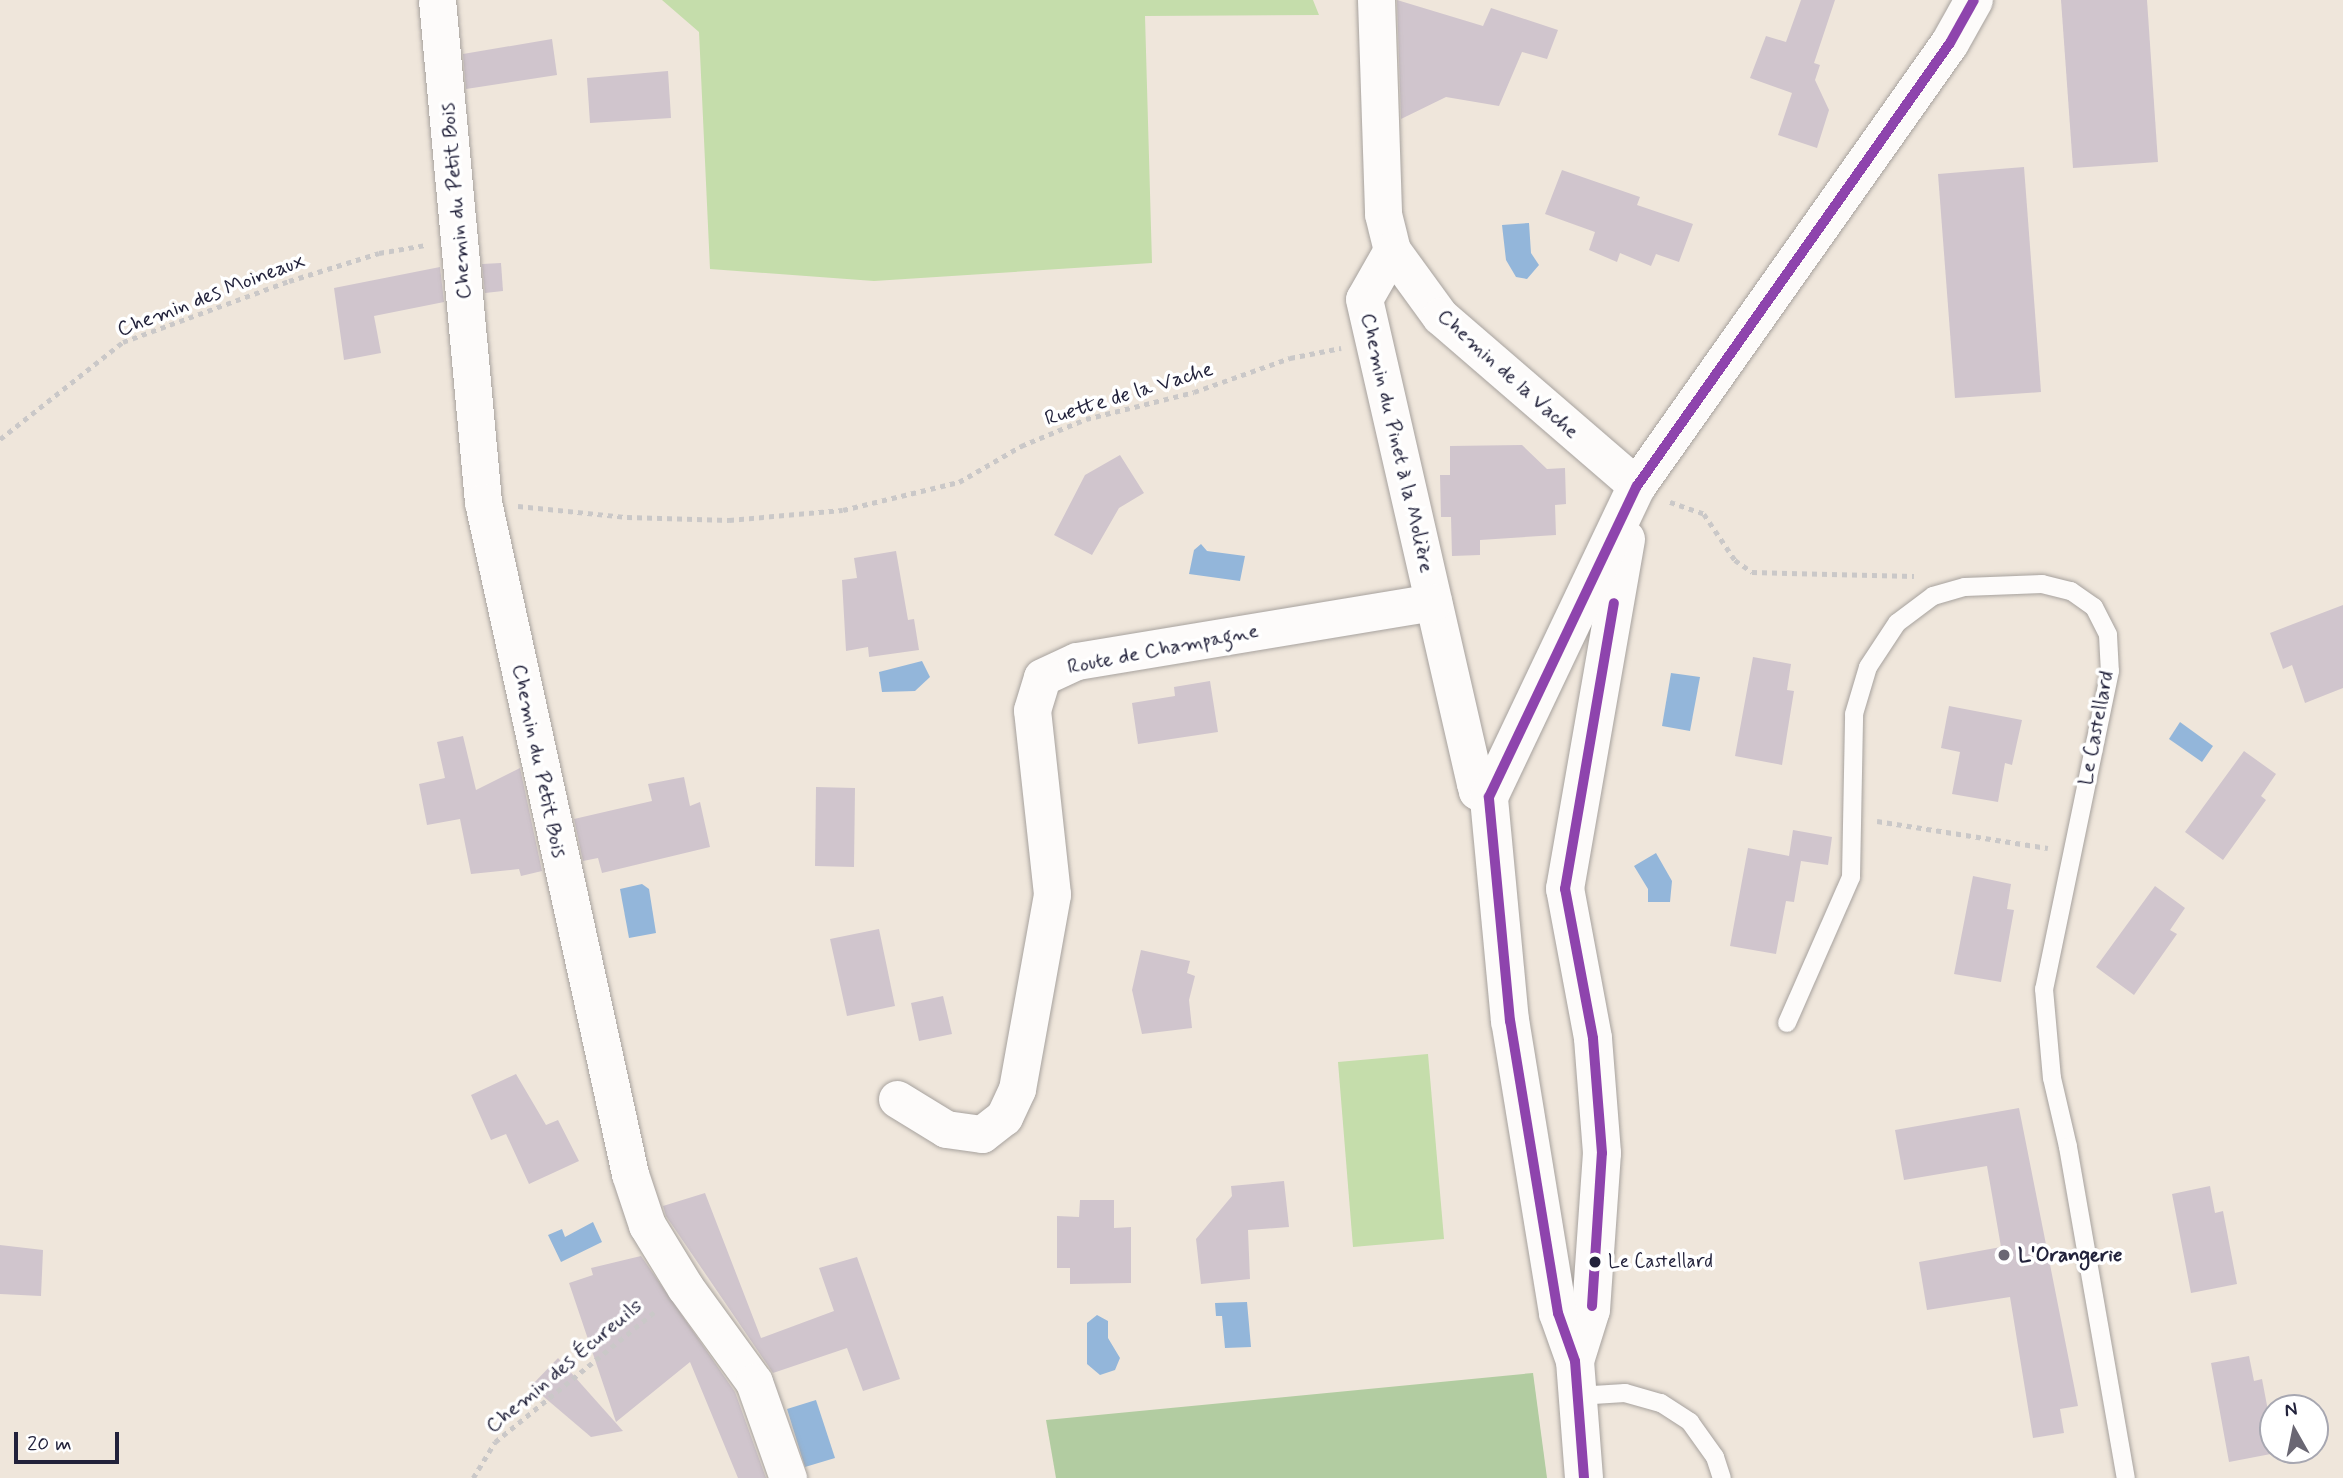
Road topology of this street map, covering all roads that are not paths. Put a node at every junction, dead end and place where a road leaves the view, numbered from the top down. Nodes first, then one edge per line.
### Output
1 (436, 0) edge
2 (1376, 0) edge
3 (1974, 0) edge
4 (1392, 250) junction
5 (1649, 495) junction
6 (1433, 602) junction
7 (1489, 797) junction
8 (1787, 1023) dead end
9 (897, 1099) dead end
10 (1576, 1378) junction
11 (788, 1478) edge
12 (1584, 1478) edge
13 (1722, 1478) edge
14 (2126, 1478) edge

1 - 11 street, Chemin du Petit Bois
2 - 4 street
3 - 5 street
4 - 5 street, Chemin de la Vache
4 - 6 street, Chemin du Pinet à la Molière
5 - 7 street
5 - 10 street
6 - 7 street, Chemin du Pinet à la Molière
6 - 9 street, Route de Champagne
7 - 10 street
8 - 14 lane, Le Castellard
10 - 12 street
10 - 13 lane

